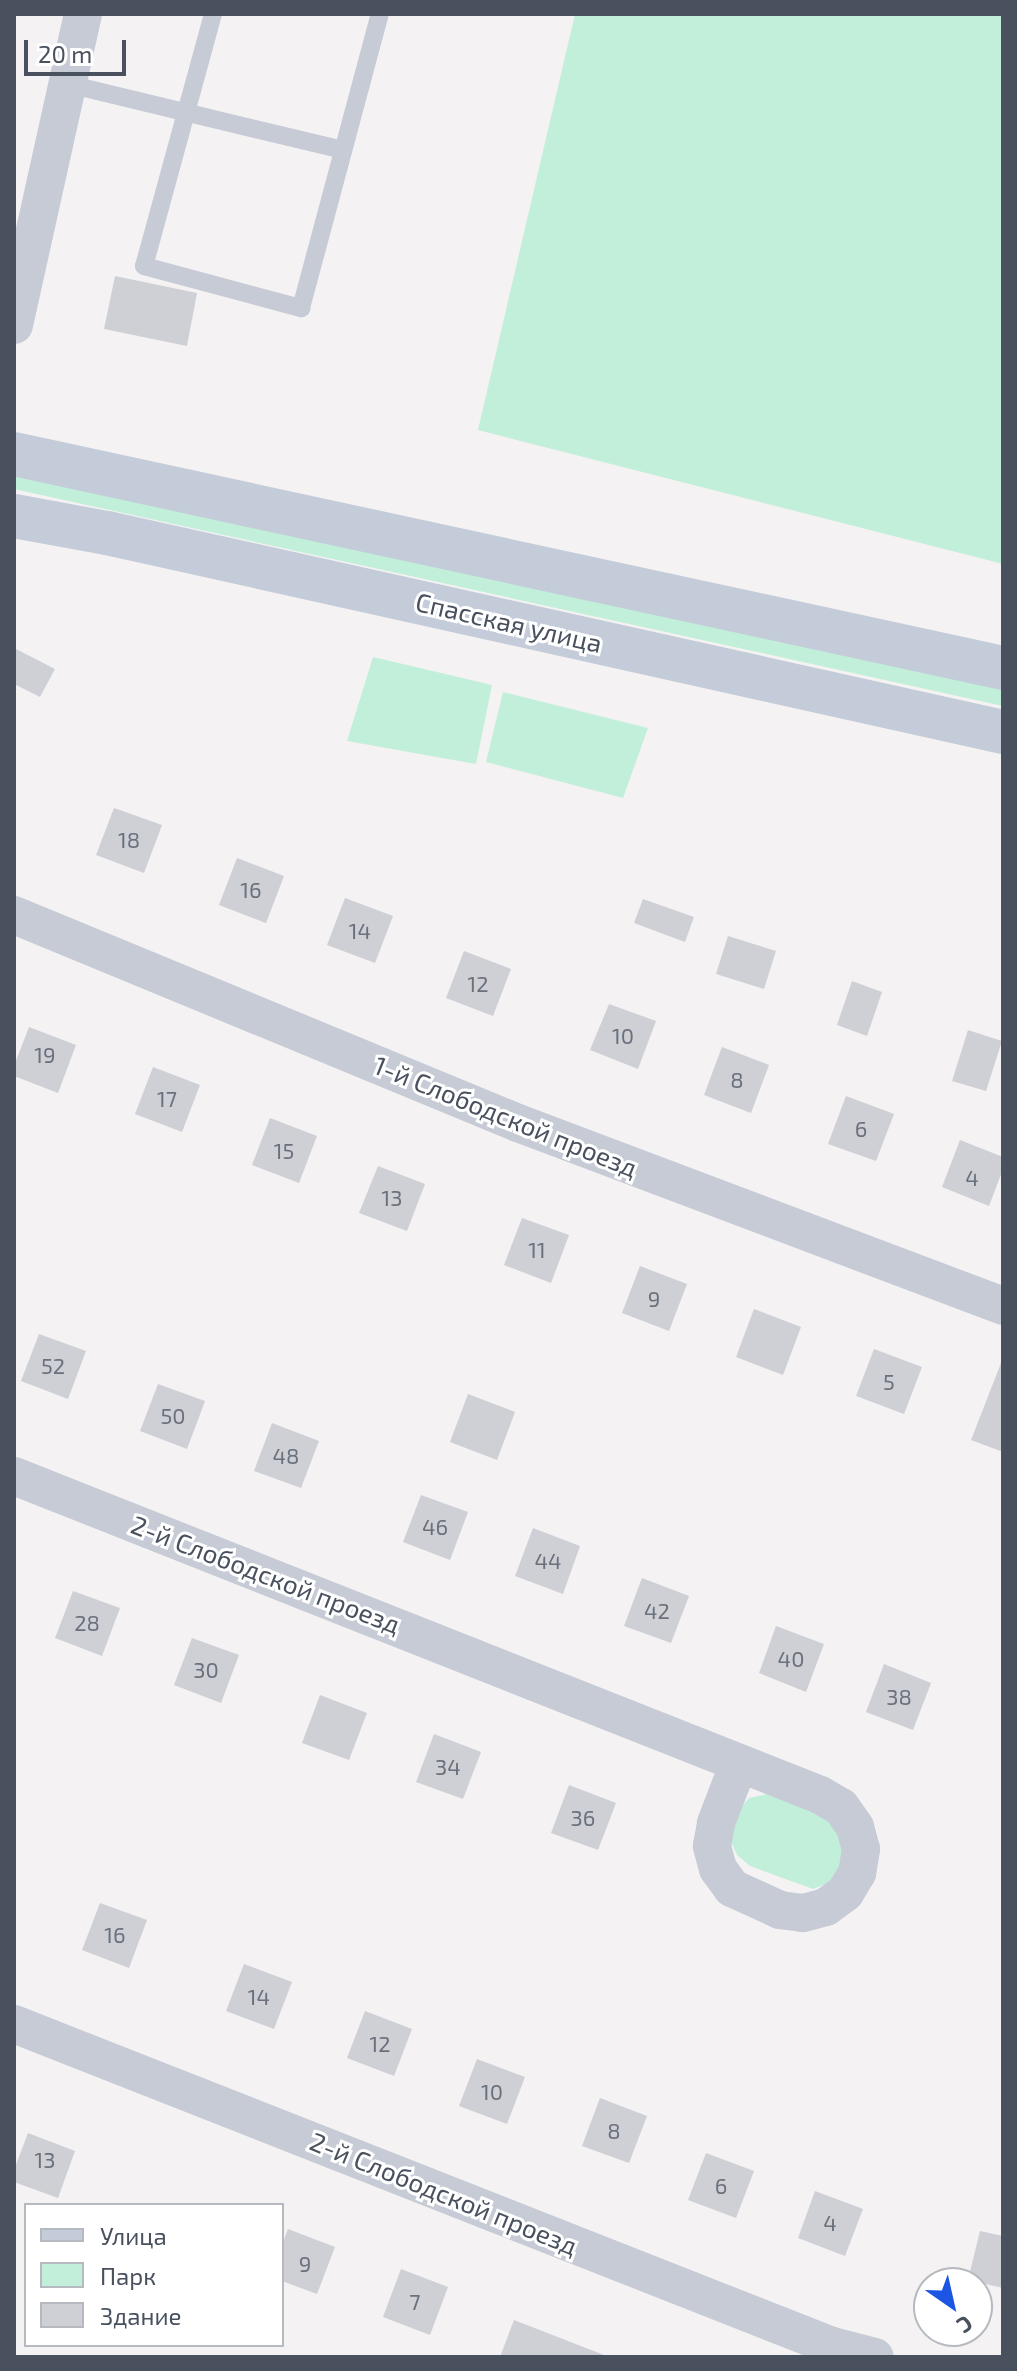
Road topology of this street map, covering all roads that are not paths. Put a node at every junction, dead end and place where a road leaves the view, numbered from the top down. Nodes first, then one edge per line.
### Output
1 (83, 14) edge
2 (213, 14) edge
3 (380, 14) edge
4 (68, 84) junction
5 (187, 111) junction
6 (343, 150) junction
7 (14, 325) edge
8 (14, 454) edge
9 (14, 516) edge
10 (1003, 668) edge
11 (1003, 732) edge
12 (14, 915) edge
13 (1003, 1306) edge
14 (14, 1476) edge
15 (739, 1763) dead end
16 (14, 2024) edge
17 (875, 2357) edge

1 - 4 street
2 - 5 lane
3 - 6 lane
4 - 5 lane
4 - 7 street
5 - 6 lane
5 - 6 lane
8 - 10 street
9 - 11 street, Спасская улица
12 - 13 street, 1-й Слободской проезд
14 - 15 street, 2-й Слободской проезд
16 - 17 street, 2-й Слободской проезд

